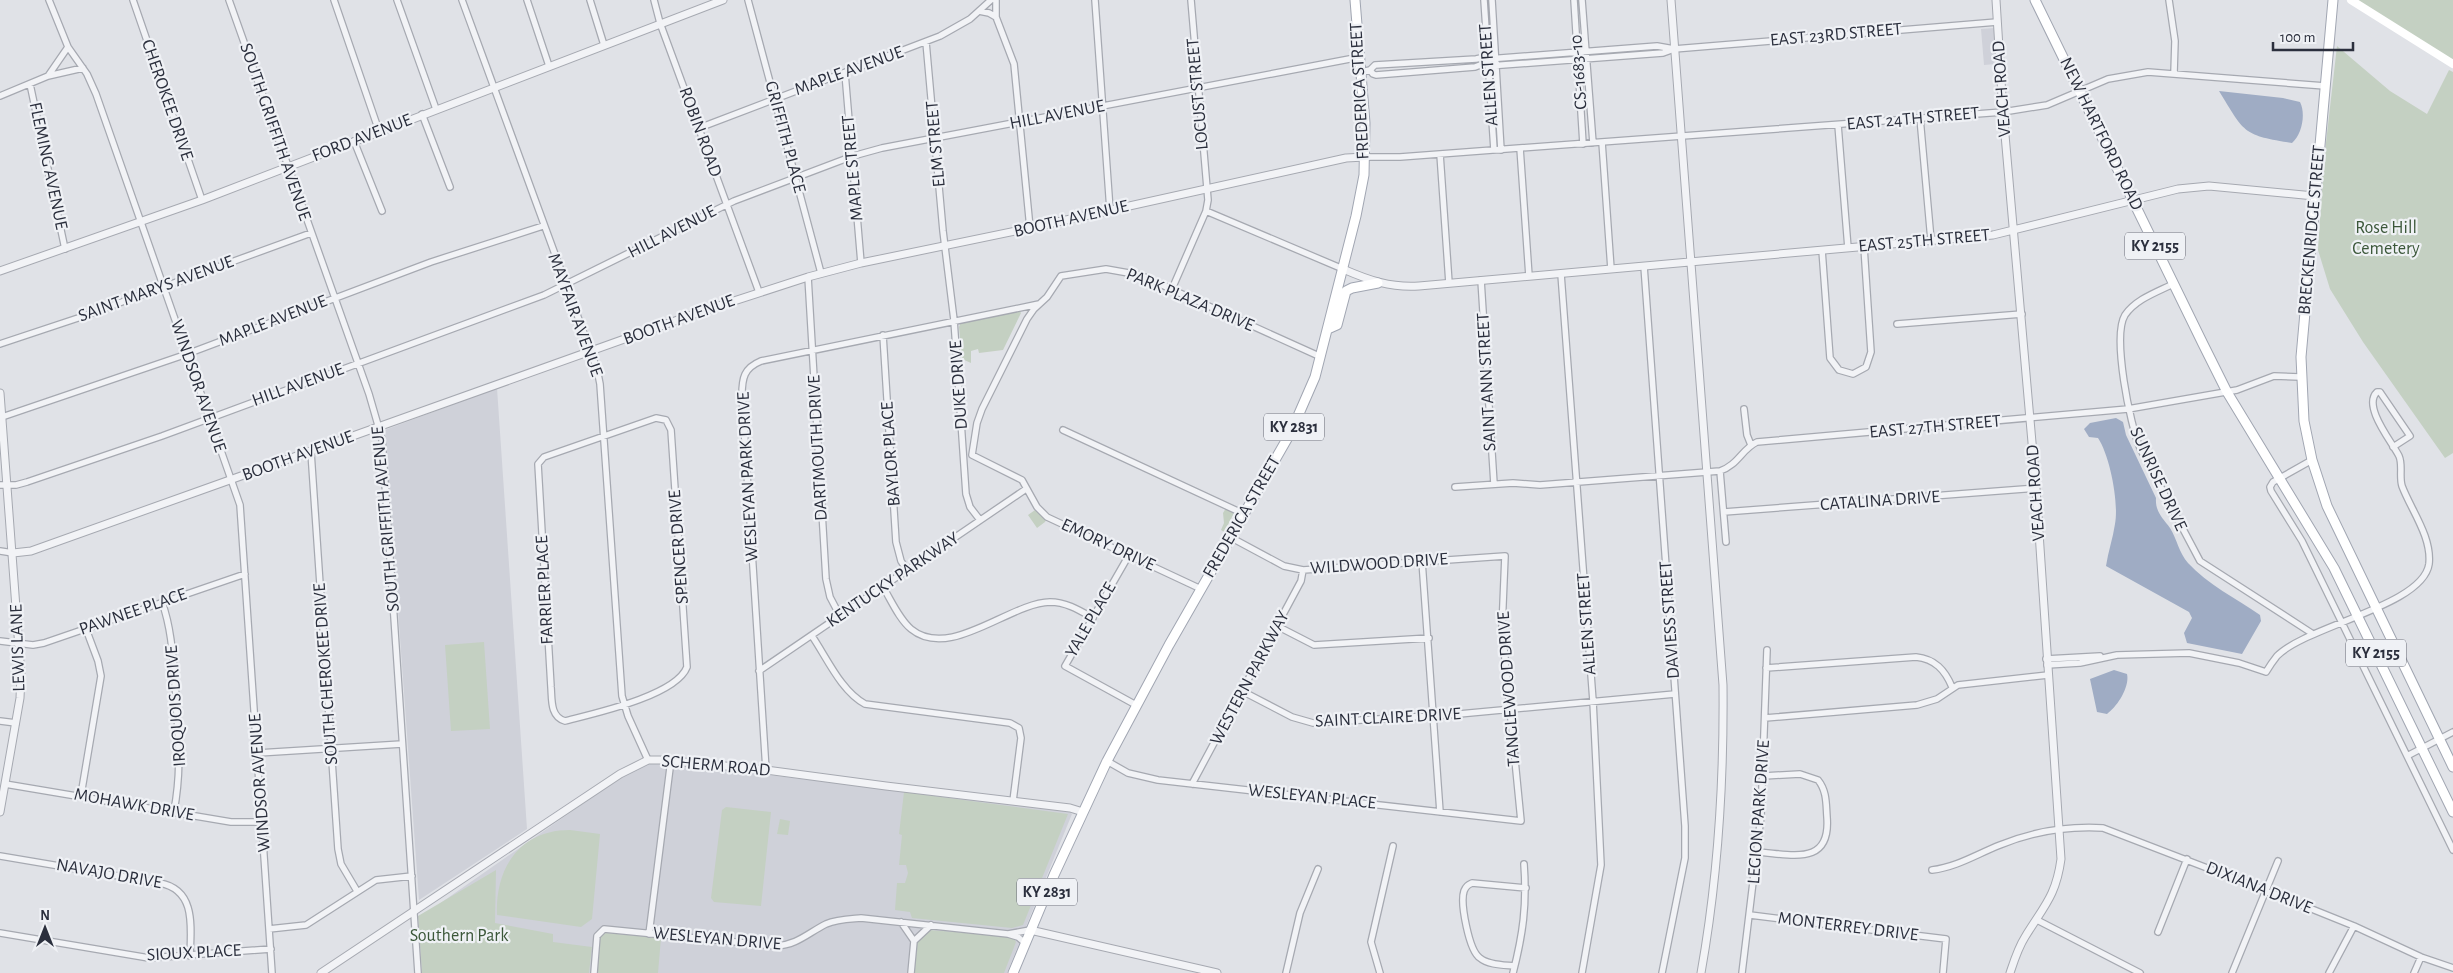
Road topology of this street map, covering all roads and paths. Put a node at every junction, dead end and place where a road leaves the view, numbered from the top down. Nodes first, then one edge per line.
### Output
1 (49, 0) edge
2 (133, 0) edge
3 (229, 0) edge
4 (334, 0) edge
5 (398, 0) edge
6 (462, 0) edge
7 (528, 0) edge
8 (590, 0) edge
9 (654, 0) edge
10 (723, 0) edge
11 (748, 0) edge
12 (991, 0) edge
13 (996, 0) edge
14 (1095, 0) edge
15 (1191, 0) edge
16 (1355, 0) edge
17 (1484, 0) edge
18 (1492, 0) edge
19 (1574, 0) edge
20 (1582, 0) edge
21 (1671, 0) edge
22 (1996, 0) edge
23 (2036, 0) edge
24 (2169, 0) edge
25 (2333, 0) edge
26 (2351, 0) edge
27 (980, 12) junction
28 (996, 17) junction
29 (1997, 22) junction
30 (660, 23) junction
31 (926, 42) junction
32 (604, 45) junction
33 (68, 47) junction
34 (1674, 49) junction
35 (1586, 51) junction
36 (1577, 52) junction
37 (1360, 57) junction
38 (1578, 59) junction
39 (1586, 59) junction
40 (1490, 62) junction
41 (2453, 64) edge
42 (549, 66) junction
43 (83, 68) junction
44 (1365, 71) junction
45 (845, 72) junction
46 (2174, 72) junction
47 (48, 76) junction
48 (30, 84) junction
49 (2325, 86) junction
50 (493, 87) junction
51 (1198, 88) junction
52 (2080, 92) junction
53 (0, 96) edge
54 (775, 98) junction
55 (1102, 107) junction
56 (436, 109) junction
57 (2003, 112) junction
58 (422, 114) junction
59 (1920, 118) junction
60 (1019, 122) junction
61 (1838, 125) junction
62 (699, 128) junction
63 (379, 131) junction
64 (1681, 137) junction
65 (934, 138) junction
66 (354, 141) junction
67 (1602, 142) junction
68 (1593, 143) junction
69 (1583, 144) junction
70 (1520, 148) junction
71 (1494, 150) junction
72 (1502, 150) junction
73 (1440, 154) junction
74 (853, 156) junction
75 (1365, 158) junction
76 (288, 166) junction
77 (796, 177) junction
78 (450, 187) dead end
79 (1206, 188) junction
80 (2314, 196) junction
81 (202, 200) junction
82 (2133, 201) junction
83 (727, 204) junction
84 (1110, 210) junction
85 (1206, 210) junction
86 (382, 211) dead end
87 (141, 222) junction
88 (543, 226) junction
89 (1030, 228) junction
90 (2014, 231) junction
91 (311, 233) junction
92 (1931, 240) junction
93 (945, 246) junction
94 (1864, 247) junction
95 (65, 248) junction
96 (1848, 248) junction
97 (1822, 250) junction
98 (1690, 261) junction
99 (861, 263) junction
100 (1644, 266) junction
101 (1611, 269) junction
102 (1343, 270) junction
103 (0, 271) edge
104 (821, 273) junction
105 (1561, 274) junction
106 (1529, 276) junction
107 (808, 277) junction
108 (1481, 280) junction
109 (1378, 283) junction
110 (1449, 283) junction
111 (2173, 284) junction
112 (566, 286) junction
113 (163, 288) junction
114 (1172, 289) junction
115 (759, 292) junction
116 (335, 298) junction
117 (1039, 304) junction
118 (2022, 314) junction
119 (954, 320) junction
120 (1897, 324) dead end
121 (1328, 329) junction
122 (884, 335) junction
123 (0, 344) edge
124 (813, 351) junction
125 (590, 352) junction
126 (187, 354) junction
127 (1321, 357) junction
128 (357, 363) junction
129 (2300, 377) junction
130 (2227, 392) junction
131 (0, 393) edge
132 (1744, 409) dead end
133 (2128, 409) junction
134 (2, 417) junction
135 (209, 418) junction
136 (2030, 419) junction
137 (380, 427) junction
138 (1062, 430) dead end
139 (603, 436) junction
140 (1751, 445) junction
141 (2393, 446) junction
142 (311, 452) junction
143 (2312, 460) junction
144 (1720, 471) junction
145 (1708, 472) junction
146 (1659, 476) junction
147 (2281, 478) junction
148 (232, 480) junction
149 (1577, 482) junction
150 (1494, 484) junction
151 (4, 485) edge
152 (1455, 487) dead end
153 (1026, 488) junction
154 (2036, 488) junction
155 (1724, 512) junction
156 (1244, 514) junction
157 (980, 520) junction
158 (1230, 537) junction
159 (1726, 542) dead end
160 (0, 551) edge
161 (13, 553) junction
162 (1128, 555) junction
163 (1505, 556) joint
164 (1422, 561) junction
165 (907, 570) junction
166 (1304, 570) junction
167 (246, 574) junction
168 (883, 587) junction
169 (1201, 589) junction
170 (162, 602) junction
171 (2376, 608) junction
172 (840, 616) junction
173 (2358, 616) junction
174 (1093, 618) junction
175 (2342, 622) junction
176 (1277, 626) junction
177 (86, 629) junction
178 (2313, 634) junction
179 (812, 636) junction
180 (1429, 638) junction
181 (0, 642) edge
182 (19, 644) junction
183 (1767, 650) dead end
184 (2046, 662) junction
185 (1766, 668) junction
186 (760, 671) junction
187 (2048, 675) junction
188 (1952, 687) junction
189 (1242, 691) junction
190 (1675, 694) junction
191 (1593, 701) junction
192 (624, 705) junction
193 (1136, 705) junction
194 (1511, 709) junction
195 (1434, 715) junction
196 (1764, 718) junction
197 (0, 721) edge
198 (16, 723) junction
199 (2453, 732) edge
200 (2440, 740) junction
201 (402, 744) junction
202 (332, 748) junction
203 (2422, 748) junction
204 (258, 753) junction
205 (2407, 756) junction
206 (648, 760) junction
207 (671, 760) junction
208 (1108, 761) junction
209 (2453, 767) edge
210 (766, 770) junction
211 (1764, 776) junction
212 (5, 784) junction
213 (1192, 784) junction
214 (81, 795) junction
215 (1, 798) edge
216 (1013, 801) junction
217 (174, 811) junction
218 (0, 812) edge
219 (1083, 812) junction
220 (1440, 812) junction
221 (2453, 812) edge
222 (1521, 821) joint
223 (263, 822) junction
224 (2060, 828) junction
225 (1393, 846) dead end
226 (2453, 850) edge
227 (1757, 852) junction
228 (0, 856) edge
229 (2187, 859) junction
230 (2278, 861) dead end
231 (1524, 864) dead end
232 (1318, 869) dead end
233 (1932, 870) dead end
234 (412, 876) junction
235 (1526, 888) junction
236 (357, 891) junction
237 (2267, 891) junction
238 (414, 910) junction
239 (1750, 915) junction
240 (2037, 920) junction
241 (901, 922) junction
242 (931, 925) junction
243 (2354, 926) junction
244 (269, 929) junction
245 (1030, 930) junction
246 (2158, 932) dead end
247 (0, 933) edge
248 (649, 934) junction
249 (1008, 934) junction
250 (914, 940) junction
251 (1025, 944) junction
252 (270, 949) junction
253 (190, 956) junction
254 (2421, 957) junction
255 (2453, 968) edge
256 (1513, 970) edge
257 (272, 973) edge
258 (321, 973) edge
259 (418, 973) edge
260 (594, 973) edge
261 (911, 973) edge
262 (1013, 973) edge
263 (1217, 973) edge
264 (1286, 973) edge
265 (1380, 973) edge
266 (1582, 973) edge
267 (1662, 973) edge
268 (1701, 973) edge
269 (1742, 973) edge
270 (1749, 973) edge
271 (1943, 973) edge
272 (2010, 973) edge
273 (2140, 973) edge
274 (2232, 973) edge
275 (2329, 973) edge
276 (2414, 973) edge

1 - 33 street, WINDSOR AVENUE
2 - 81 street, CHEROKEE DRIVE
3 - 76 street, SOUTH GRIFFITH AVENUE
4 - 63 street
5 - 56 street
6 - 50 street, MAYFAIR AVENUE
7 - 42 street
8 - 32 street
9 - 30 street, ROBIN ROAD
10 - 30 street, FORD AVENUE
11 - 54 street, GRIFFITH PLACE
12 - 27 street, MAPLE AVENUE
13 - 28 street
14 - 55 street
15 - 51 street, LOCUST STREET
16 - 37 main road, FREDERICA STREET / KY 2831
17 - 40 street, ALLEN STREET
18 - 40 street, ALLEN STREET
19 - 36 street, CS-1683-10
20 - 35 street
21 - 34 street
22 - 29 street, VEACH ROAD
23 - 52 main road, NEW HARTFORD ROAD / KY 2155
24 - 46 street
25 - 49 main road, BRECKENRIDGE STREET / KY 2155
26 - 41 main road
27 - 28 street
27 - 31 street, MAPLE AVENUE
28 - 60 street
29 - 34 street, EAST 23RD STREET
29 - 57 street, VEACH ROAD
30 - 32 street, FORD AVENUE
30 - 62 street, ROBIN ROAD
31 - 45 street, MAPLE AVENUE
31 - 65 street, ELM STREET
32 - 42 street, FORD AVENUE
33 - 43 street, WINDSOR AVENUE
33 - 47 street
34 - 35 street, EAST 23RD STREET
34 - 39 street, EAST 23RD STREET
34 - 64 street
35 - 36 street, EAST 23RD STREET
35 - 39 street
36 - 38 street, CS-1683-10
36 - 40 street, EAST 23RD STREET
37 - 44 main road, FREDERICA STREET / KY 2831
37 - 51 street, HILL AVENUE
38 - 39 street, EAST 23RD STREET
38 - 40 street, EAST 23RD STREET
38 - 69 street, CS-1683-10
39 - 68 street
40 - 44 street
40 - 44 street
40 - 71 street, ALLEN STREET
40 - 72 street, ALLEN STREET
42 - 50 street, FORD AVENUE
43 - 47 street
43 - 87 street, WINDSOR AVENUE
44 - 75 main road, FREDERICA STREET / KY 2831
45 - 54 street, MAPLE AVENUE
45 - 74 street, MAPLE STREET
46 - 49 street, EAST 24TH STREET
46 - 52 street, EAST 24TH STREET
47 - 48 street
48 - 53 street
48 - 95 street, FLEMING AVENUE
49 - 80 main road, BRECKENRIDGE STREET / KY 2155
50 - 56 street, FORD AVENUE
50 - 88 street, MAYFAIR AVENUE
51 - 55 street, HILL AVENUE
51 - 79 street, LOCUST STREET
52 - 57 street, EAST 24TH STREET
52 - 82 main road, NEW HARTFORD ROAD / KY 2155
54 - 62 street, MAPLE AVENUE
54 - 77 street, GRIFFITH PLACE
55 - 60 street, HILL AVENUE
55 - 84 street
56 - 58 street, FORD AVENUE
57 - 59 street, EAST 24TH STREET
57 - 90 street, VEACH ROAD
58 - 63 street, FORD AVENUE
58 - 78 street
59 - 61 street, EAST 24TH STREET
59 - 92 street
60 - 65 street, HILL AVENUE
60 - 89 street
61 - 64 street, EAST 24TH STREET
61 - 96 street
62 - 83 street, ROBIN ROAD
63 - 66 street, FORD AVENUE
64 - 67 street, EAST 24TH STREET
64 - 98 street
65 - 74 street, HILL AVENUE
65 - 93 street, ELM STREET
66 - 76 street, FORD AVENUE
66 - 86 street
67 - 68 street, EAST 24TH STREET
67 - 101 street
68 - 69 street, EAST 24TH STREET
69 - 70 street, EAST 24TH STREET
70 - 72 street, EAST 24TH STREET
70 - 106 street
71 - 72 street, EAST 24TH STREET
71 - 73 street, EAST 24TH STREET
73 - 75 street, EAST 24TH STREET
73 - 110 street
74 - 77 street, HILL AVENUE
74 - 99 street, MAPLE STREET
75 - 79 street, BOOTH AVENUE
75 - 102 main road, FREDERICA STREET / KY 2831
76 - 81 street, FORD AVENUE
76 - 91 street, SOUTH GRIFFITH AVENUE
77 - 83 street, HILL AVENUE
77 - 104 street, GRIFFITH PLACE
79 - 84 street, BOOTH AVENUE
79 - 85 street, LOCUST STREET
80 - 82 street, EAST 25TH STREET
80 - 129 main road, BRECKENRIDGE STREET / KY 2155
81 - 87 street, FORD AVENUE
82 - 90 street, EAST 25TH STREET
82 - 111 main road, NEW HARTFORD ROAD / KY 2155
83 - 112 street, HILL AVENUE
83 - 115 street, ROBIN ROAD
84 - 89 street, BOOTH AVENUE
85 - 102 street
85 - 114 street
87 - 95 street, FORD AVENUE
87 - 113 street, WINDSOR AVENUE
88 - 112 street, MAYFAIR AVENUE
88 - 116 street, MAPLE AVENUE
89 - 93 street, BOOTH AVENUE
90 - 92 street, EAST 25TH STREET
90 - 118 street, VEACH ROAD
91 - 113 street, SAINT MARYS AVENUE
91 - 116 street, SOUTH GRIFFITH AVENUE
92 - 94 street, EAST 25TH STREET
93 - 99 street, BOOTH AVENUE
93 - 119 street, DUKE DRIVE
94 - 96 street, EAST 25TH STREET
94 - 97 street
95 - 103 street, FORD AVENUE
96 - 97 street, EAST 25TH STREET
97 - 98 street, EAST 25TH STREET
98 - 100 street, EAST 25TH STREET
98 - 145 street
99 - 104 street, BOOTH AVENUE
100 - 101 street, EAST 25TH STREET
100 - 146 street, DAVIESS STREET
101 - 105 street, EAST 25TH STREET
102 - 109 street, EAST 25TH STREET
102 - 121 main road, FREDERICA STREET / KY 2831
104 - 107 street, BOOTH AVENUE
105 - 106 street, EAST 25TH STREET
105 - 149 street, ALLEN STREET
106 - 108 street, EAST 25TH STREET
107 - 115 street, BOOTH AVENUE
107 - 124 street, DARTMOUTH DRIVE
108 - 110 street, EAST 25TH STREET
108 - 150 street, SAINT ANN STREET
109 - 110 street, EAST 25TH STREET
109 - 121 main road
111 - 130 main road, NEW HARTFORD ROAD / KY 2155
111 - 133 street, SUNRISE DRIVE
112 - 125 street, MAYFAIR AVENUE
112 - 128 street, HILL AVENUE
113 - 123 street, SAINT MARYS AVENUE
113 - 126 street, WINDSOR AVENUE
114 - 117 street, PARK PLAZA DRIVE
114 - 127 street, PARK PLAZA DRIVE
115 - 125 street, BOOTH AVENUE
116 - 126 street, MAPLE AVENUE
116 - 128 street, SOUTH GRIFFITH AVENUE
117 - 119 street
117 - 153 street, PARK PLAZA DRIVE
118 - 120 street
118 - 136 street, VEACH ROAD
119 - 122 street, WESLEYAN PARK DRIVE
119 - 157 street, DUKE DRIVE
121 - 127 main road, FREDERICA STREET / KY 2831
122 - 124 street, WESLEYAN PARK DRIVE
122 - 165 street, BAYLOR PLACE
124 - 172 street, DARTMOUTH DRIVE
124 - 186 street, WESLEYAN PARK DRIVE
125 - 137 street, BOOTH AVENUE
125 - 139 street, MAYFAIR AVENUE
126 - 134 street, MAPLE AVENUE
126 - 135 street, WINDSOR AVENUE
127 - 156 main road, FREDERICA STREET / KY 2831
128 - 135 street, HILL AVENUE
128 - 137 street, SOUTH GRIFFITH AVENUE
129 - 130 street, EAST 27TH STREET
129 - 143 main road, BRECKENRIDGE STREET / KY 2155
130 - 133 street, EAST 27TH STREET
130 - 147 main road, NEW HARTFORD ROAD / KY 2155
131 - 134 street, LEWIS LANE
132 - 140 street
133 - 136 street, EAST 27TH STREET
133 - 178 street, SUNRISE DRIVE
134 - 151 street, LEWIS LANE
135 - 148 street, WINDSOR AVENUE
135 - 151 street, HILL AVENUE
136 - 140 street, EAST 27TH STREET
136 - 154 street, VEACH ROAD
137 - 142 street, BOOTH AVENUE
137 - 201 street, SOUTH GRIFFITH AVENUE
138 - 156 street
139 - 192 street, MAYFAIR AVENUE
139 - 192 street, SPENCER DRIVE
139 - 192 street, FARRIER PLACE
140 - 144 street
141 - 141 street
141 - 171 street
142 - 148 street, BOOTH AVENUE
142 - 202 street, SOUTH CHEROKEE DRIVE
143 - 147 street
143 - 171 main road, KY 2155
144 - 145 street
144 - 155 street
145 - 146 street
145 - 268 street
146 - 149 street
146 - 190 street, DAVIESS STREET
147 - 173 main road, NEW HARTFORD ROAD / KY 2155
147 - 175 street
148 - 161 street, BOOTH AVENUE
148 - 167 street, WINDSOR AVENUE
149 - 150 street
149 - 191 street, ALLEN STREET
150 - 152 street
151 - 161 street, LEWIS LANE
153 - 157 street, KENTUCKY PARKWAY
153 - 162 street, EMORY DRIVE
154 - 155 street, CATALINA DRIVE
154 - 184 street, VEACH ROAD
155 - 159 street
156 - 158 main road, FREDERICA STREET / KY 2831
157 - 165 street, KENTUCKY PARKWAY
158 - 166 street, WILDWOOD DRIVE
158 - 169 main road, FREDERICA STREET / KY 2831
160 - 161 street
161 - 182 street, LEWIS LANE
162 - 169 street, EMORY DRIVE
162 - 174 street, YALE PLACE
163 - 164 street, WILDWOOD DRIVE
163 - 194 street, TANGLEWOOD DRIVE
164 - 166 street, WILDWOOD DRIVE
164 - 180 street
165 - 168 street, KENTUCKY PARKWAY
166 - 176 street, WESTERN PARKWAY
167 - 170 street, PAWNEE PLACE
167 - 204 street, WINDSOR AVENUE
168 - 172 street, KENTUCKY PARKWAY
168 - 174 street
169 - 193 main road, FREDERICA STREET / KY 2831
170 - 177 street, PAWNEE PLACE
170 - 217 street, IROQUOIS DRIVE
171 - 173 street
171 - 200 main road, KY 2155
172 - 179 street, KENTUCKY PARKWAY
173 - 175 street
173 - 203 main road, NEW HARTFORD ROAD / KY 2155
174 - 193 street, YALE PLACE
175 - 178 street
175 - 205 street
176 - 180 street
176 - 189 street, WESTERN PARKWAY
177 - 182 street, PAWNEE PLACE
177 - 214 street
178 - 184 street
179 - 186 street, KENTUCKY PARKWAY
179 - 216 street
180 - 195 street
181 - 182 street, PAWNEE PLACE
182 - 198 street, LEWIS LANE
183 - 185 street, LEGION PARK DRIVE
184 - 187 street, VEACH ROAD
185 - 188 street
185 - 196 street, LEGION PARK DRIVE
186 - 210 street, WESLEYAN PARK DRIVE
187 - 188 street
187 - 224 street, VEACH ROAD
188 - 196 street
189 - 195 street, SAINT CLAIRE DRIVE
189 - 213 street, WESTERN PARKWAY
190 - 191 street, SAINT CLAIRE DRIVE
190 - 267 street, DAVIESS STREET
191 - 194 street, SAINT CLAIRE DRIVE
191 - 266 street, ALLEN STREET
192 - 206 street, MAYFAIR AVENUE
193 - 208 main road, FREDERICA STREET / KY 2831
194 - 195 street, SAINT CLAIRE DRIVE
194 - 222 street, TANGLEWOOD DRIVE
195 - 220 street
196 - 211 street, LEGION PARK DRIVE
197 - 198 street
198 - 212 street, LEWIS LANE
199 - 200 street
200 - 203 street
200 - 209 main road, KY 2155
201 - 202 street
201 - 234 street, SOUTH GRIFFITH AVENUE
202 - 204 street
202 - 236 street, SOUTH CHEROKEE DRIVE
203 - 205 street
203 - 221 main road, NEW HARTFORD ROAD / KY 2155
204 - 223 street, WINDSOR AVENUE
205 - 226 street
206 - 207 street, SCHERM ROAD
206 - 238 street, SCHERM ROAD
207 - 210 street, SCHERM ROAD
207 - 248 street
208 - 213 street, WESLEYAN PLACE
208 - 219 main road, FREDERICA STREET / KY 2831
210 - 216 street, SCHERM ROAD
211 - 227 street, LEGION PARK DRIVE
211 - 227 street
212 - 214 street, MOHAWK DRIVE
212 - 215 street, LEWIS LANE
213 - 220 street, WESLEYAN PLACE
214 - 217 street, MOHAWK DRIVE
215 - 218 street, LEWIS LANE
216 - 219 street, SCHERM ROAD
217 - 223 street, MOHAWK DRIVE
219 - 245 main road, FREDERICA STREET / KY 2831
220 - 222 street, WESLEYAN PLACE
223 - 244 street, WINDSOR AVENUE
224 - 229 street, DIXIANA DRIVE
224 - 233 street, DIXIANA DRIVE
224 - 240 street, VEACH ROAD
225 - 265 street
227 - 239 street, LEGION PARK DRIVE
228 - 253 street, NAVAJO DRIVE
229 - 237 street, DIXIANA DRIVE
229 - 246 street
230 - 237 street
231 - 235 street
232 - 264 street
234 - 236 street
234 - 238 street, SOUTH GRIFFITH AVENUE
235 - 256 street
235 - 256 street
236 - 244 street
237 - 243 street, DIXIANA DRIVE
237 - 274 street
238 - 258 street, SCHERM ROAD
238 - 259 street, SOUTH GRIFFITH AVENUE
239 - 269 street, LEGION PARK DRIVE
239 - 271 street, MONTERREY DRIVE
240 - 272 street, VEACH ROAD
240 - 273 street
241 - 242 street, WESLEYAN DRIVE
241 - 248 street, WESLEYAN DRIVE
241 - 250 street
242 - 249 street, WESLEYAN DRIVE
242 - 250 street
243 - 254 street, DIXIANA DRIVE
243 - 275 street
244 - 252 street, WINDSOR AVENUE
245 - 249 street, WESLEYAN DRIVE
245 - 251 main road, FREDERICA STREET / KY 2831
245 - 263 street
247 - 253 street, SIOUX PLACE
248 - 260 street, WESLEYAN DRIVE
249 - 251 street, WESLEYAN DRIVE
250 - 261 street
251 - 262 main road, FREDERICA STREET / KY 2831
252 - 253 street, SIOUX PLACE
252 - 257 street, WINDSOR AVENUE
254 - 255 street, DIXIANA DRIVE
254 - 276 street
269 - 270 street

